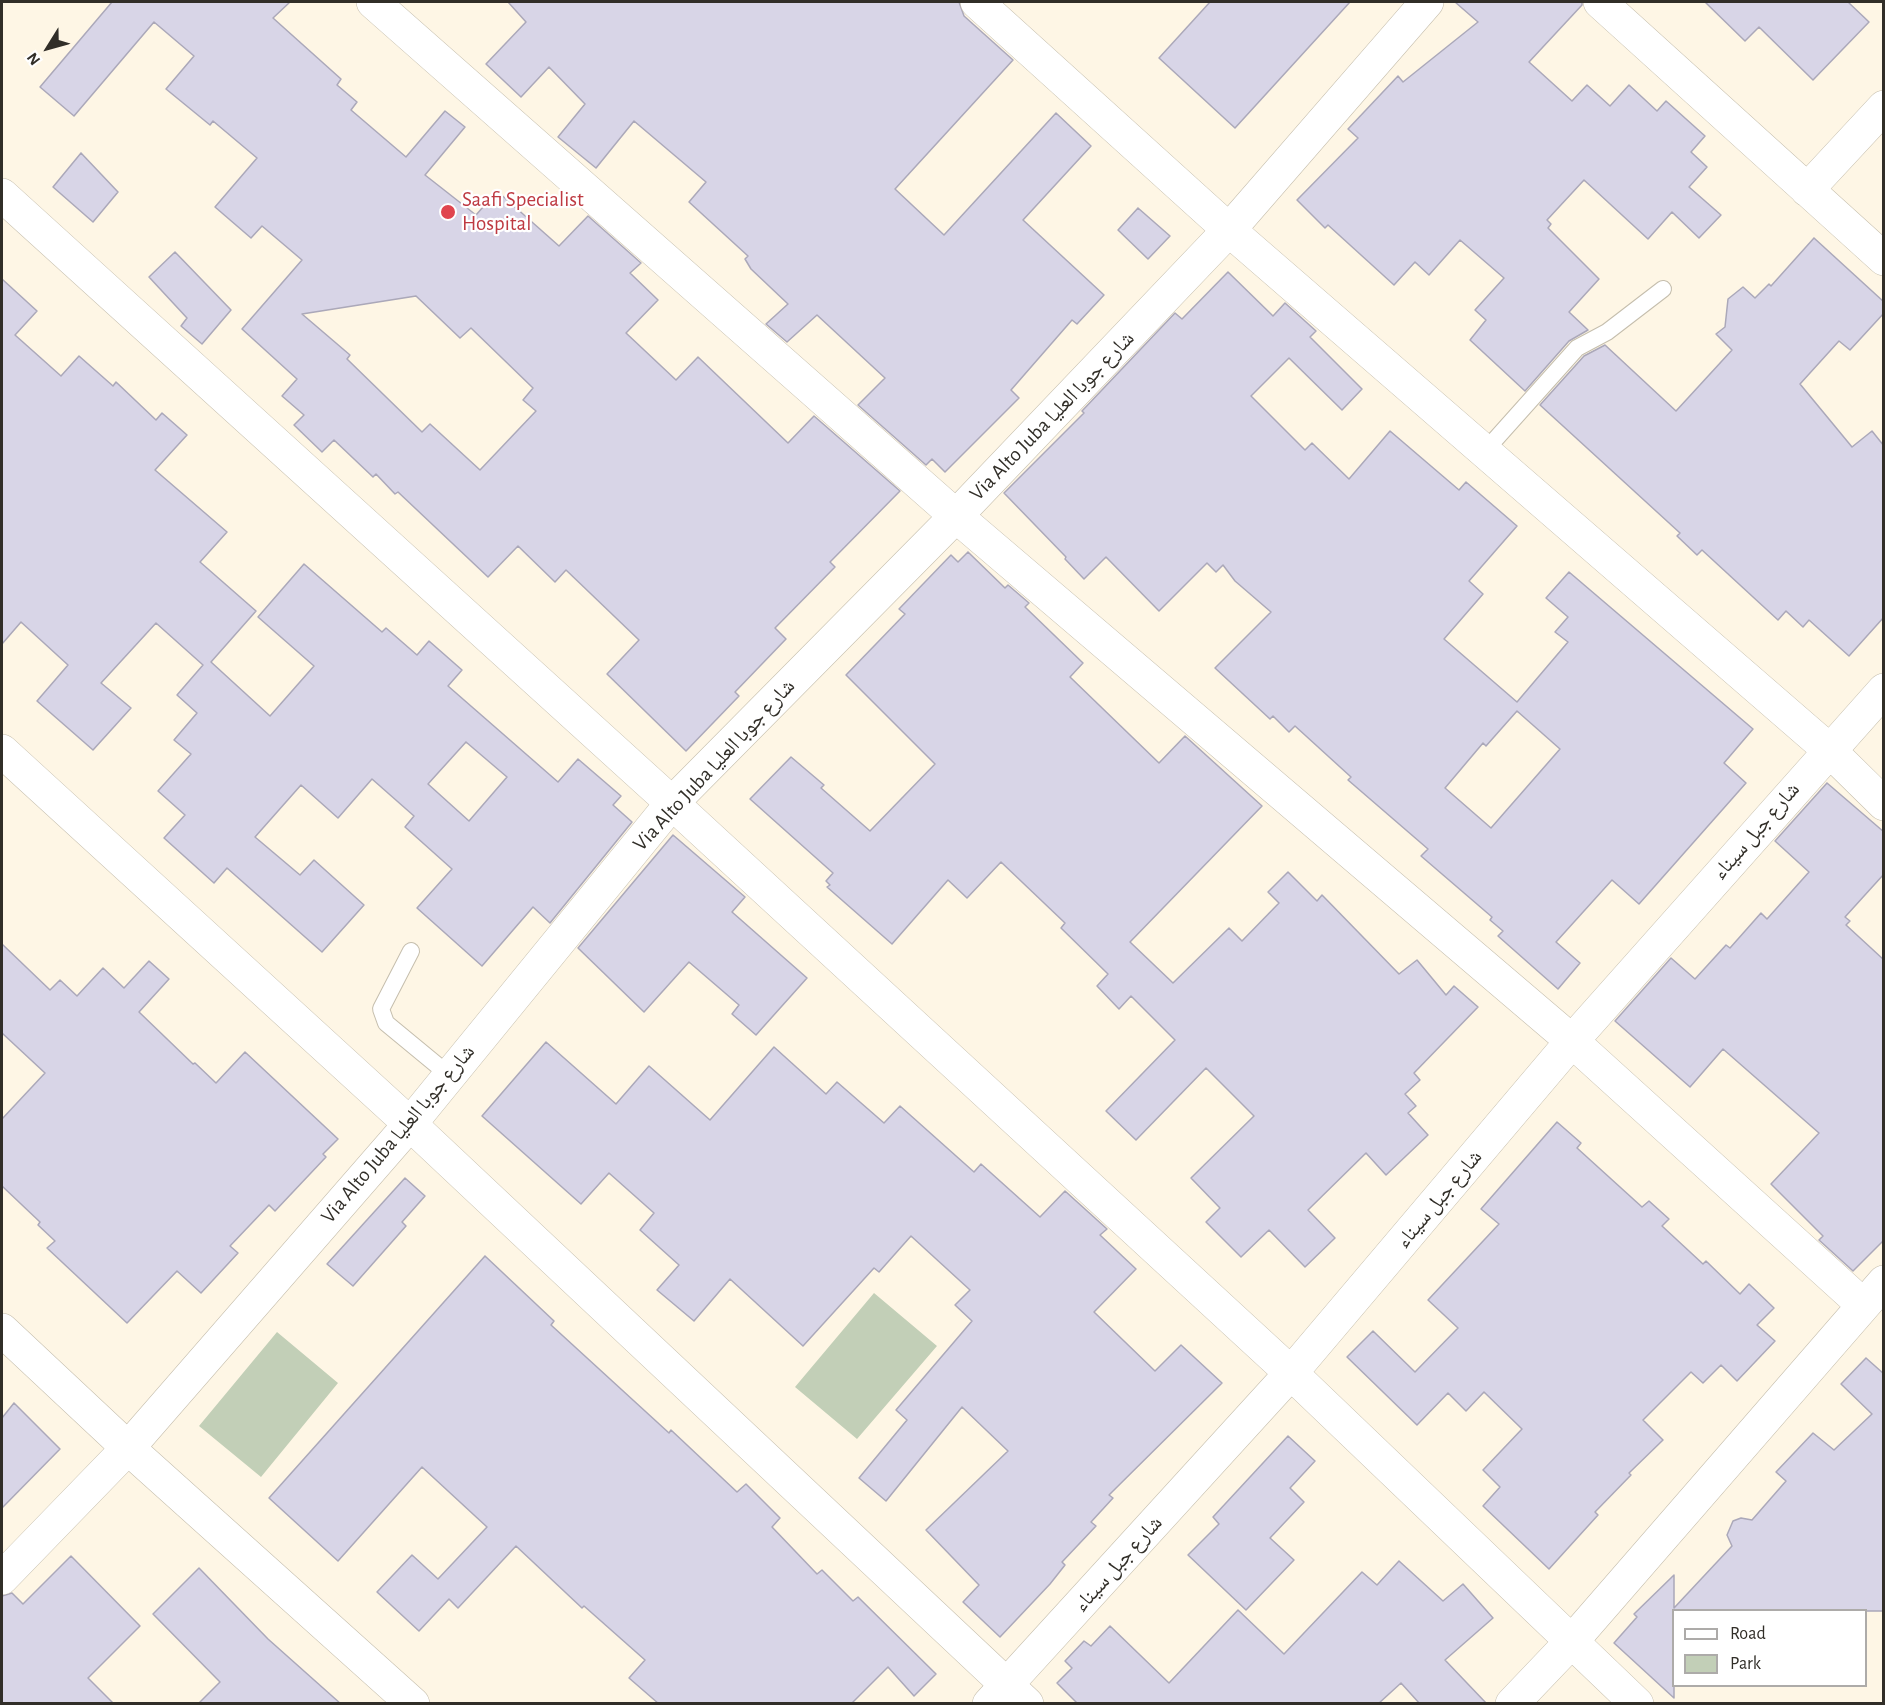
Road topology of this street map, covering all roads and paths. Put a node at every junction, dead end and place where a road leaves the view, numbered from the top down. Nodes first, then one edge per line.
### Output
1 (374, 2) edge
2 (976, 2) edge
3 (1426, 2) edge
4 (1600, 2) edge
5 (1884, 107) edge
6 (1807, 190) junction
7 (2, 195) edge
8 (1229, 230) junction
9 (1884, 258) edge
10 (1663, 289) dead end
11 (1484, 452) junction
12 (956, 516) junction
13 (1884, 690) edge
14 (1828, 749) junction
15 (2, 752) edge
16 (672, 803) junction
17 (1884, 804) edge
18 (411, 951) dead end
19 (1572, 1041) junction
20 (449, 1075) junction
21 (410, 1124) junction
22 (1873, 1293) edge
23 (2, 1330) edge
24 (1291, 1373) junction
25 (128, 1448) junction
26 (2, 1578) edge
27 (1573, 1640) junction
28 (1008, 1698) edge
29 (413, 1704) edge
30 (1512, 1704) edge
31 (1637, 1704) edge

1 - 12 street
2 - 8 street
3 - 8 street, Via Alto Juba شارع جوبا العليا
4 - 6 street
5 - 6 street
6 - 9 street
7 - 16 street
8 - 11 street
8 - 12 street, Via Alto Juba شارع جوبا العليا
10 - 11 lane
11 - 14 street
12 - 16 street, Via Alto Juba شارع جوبا العليا
12 - 19 street
13 - 14 street, شارع جبل سيناء
14 - 17 street
14 - 19 street, شارع جبل سيناء
15 - 21 street
16 - 20 street, Via Alto Juba شارع جوبا العليا
16 - 24 street
18 - 20 lane
19 - 22 street
19 - 24 street, شارع جبل سيناء
20 - 21 street, Via Alto Juba شارع جوبا العليا
21 - 25 street, Via Alto Juba شارع جوبا العليا
21 - 28 street
22 - 27 street
23 - 25 street
24 - 27 street
24 - 28 street, شارع جبل سيناء
25 - 26 street, Via Alto Juba شارع جوبا العليا
25 - 29 street
27 - 30 street
27 - 31 street

